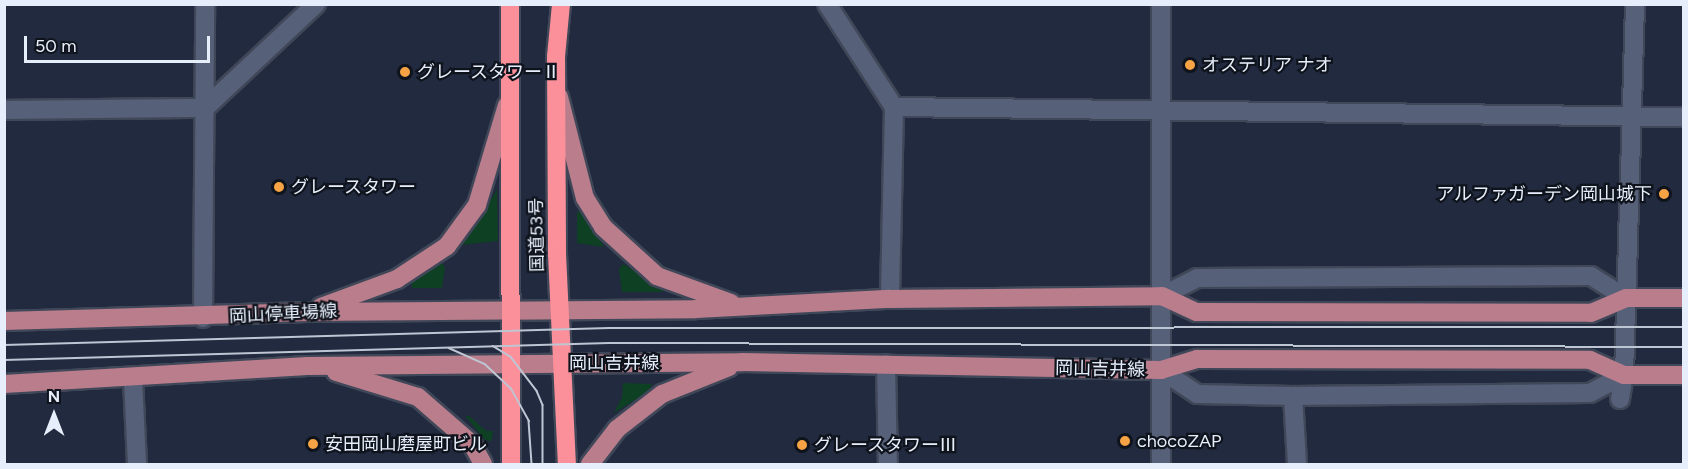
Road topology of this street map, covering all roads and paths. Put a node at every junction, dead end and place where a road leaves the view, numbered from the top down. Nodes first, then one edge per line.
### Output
1 (205, 4) edge
2 (316, 4) edge
3 (510, 4) edge
4 (561, 4) edge
5 (827, 4) edge
6 (1161, 4) edge
7 (1635, 4) edge
8 (511, 89) junction
9 (557, 90) junction
10 (894, 107) junction
11 (205, 108) junction
12 (4, 110) edge
13 (1162, 113) junction
14 (1632, 116) junction
15 (1683, 117) edge
16 (1162, 296) junction
17 (1626, 298) junction
18 (1683, 298) edge
19 (890, 299) junction
20 (737, 305) junction
21 (561, 309) junction
22 (512, 310) junction
23 (308, 312) junction
24 (203, 318) junction
25 (4, 321) edge
26 (742, 362) junction
27 (511, 363) junction
28 (564, 363) junction
29 (886, 364) junction
30 (307, 366) junction
31 (1161, 370) junction
32 (1624, 375) junction
33 (1683, 375) edge
34 (134, 379) junction
35 (4, 384) edge
36 (1293, 396) junction
37 (1620, 399) dead end
38 (137, 465) edge
39 (483, 465) edge
40 (511, 465) edge
41 (567, 465) edge
42 (590, 465) edge
43 (888, 465) edge
44 (1161, 465) edge
45 (1297, 465) edge

1 - 11 street
2 - 11 street
3 - 8 highway, 国道53号
4 - 9 highway, 国道53号
5 - 10 street
6 - 13 street
7 - 14 street
8 - 22 highway, 国道53号
8 - 23 main road
9 - 20 main road
9 - 21 highway, 国道53号
10 - 13 street
10 - 19 street
11 - 12 street
11 - 24 street
13 - 14 street
13 - 16 street
14 - 15 street
14 - 17 street
16 - 17 main road
16 - 17 street
16 - 19 main road
16 - 31 street
17 - 18 main road
17 - 32 street
19 - 20 main road
20 - 21 main road
21 - 22 main road, 岡山停車場線
21 - 28 highway, 国道53号
22 - 23 main road, 岡山停車場線
22 - 27 highway, 国道53号
23 - 24 main road, 岡山停車場線
24 - 25 main road, 岡山停車場線
26 - 28 main road, 岡山吉井線
26 - 29 main road, 岡山吉井線
26 - 42 main road
27 - 28 main road, 岡山吉井線
27 - 30 main road
27 - 40 highway, 国道53号
28 - 41 highway, 国道53号
29 - 31 main road, 岡山吉井線
29 - 43 street
30 - 34 main road
30 - 39 main road
31 - 32 main road, 岡山吉井線
31 - 36 street
31 - 44 street
32 - 33 main road, 岡山吉井線
32 - 36 street
32 - 37 street
34 - 35 main road
34 - 38 street
36 - 45 street

